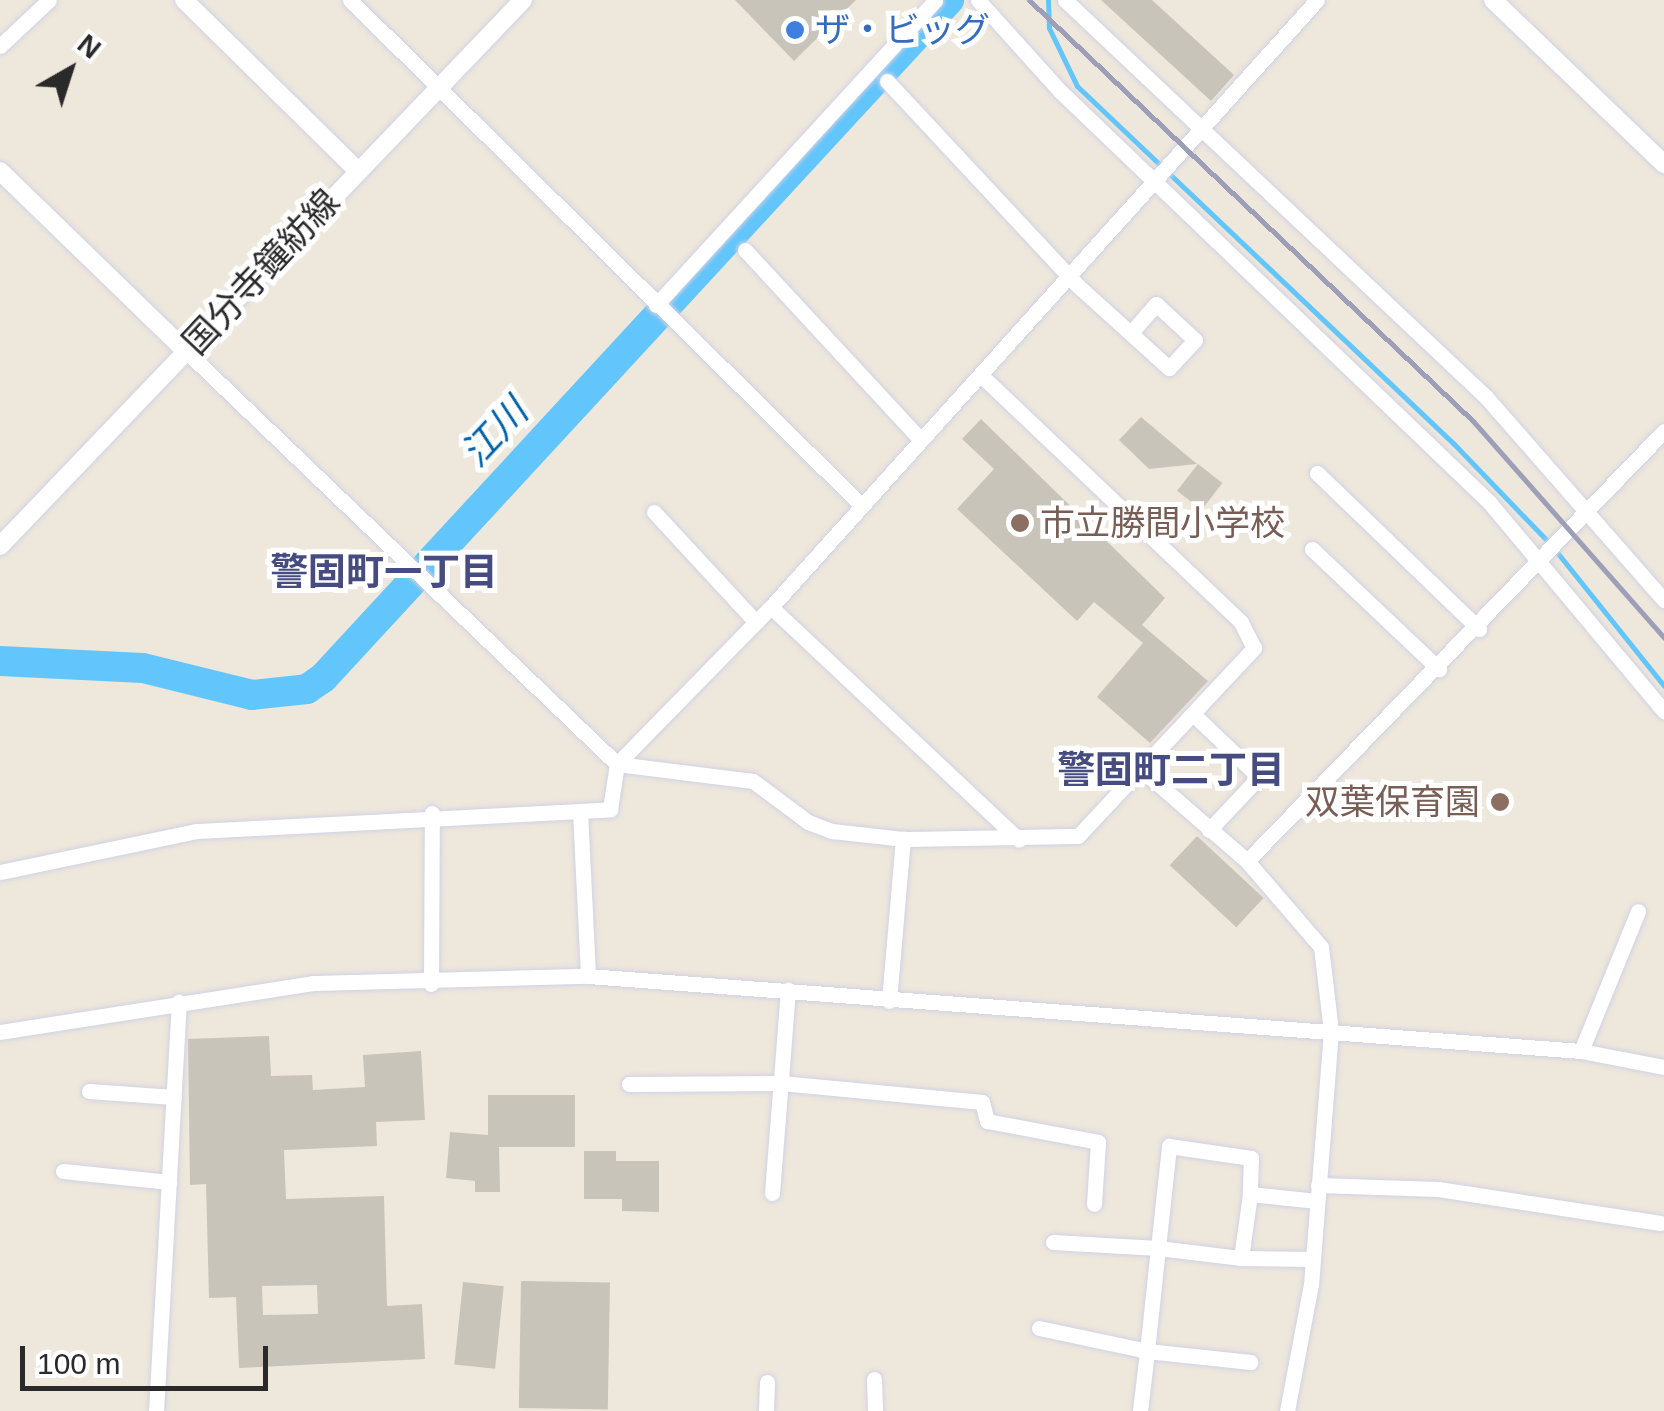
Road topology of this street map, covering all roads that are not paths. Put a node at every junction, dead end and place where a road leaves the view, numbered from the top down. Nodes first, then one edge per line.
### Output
1 (49, 0) edge
2 (184, 0) edge
3 (350, 0) edge
4 (523, 0) edge
5 (934, 0) edge
6 (978, 0) edge
7 (1066, 0) edge
8 (1317, 0) edge
9 (1494, 0) edge
10 (0, 46) edge
11 (886, 80) dead end
12 (438, 88) junction
13 (1202, 127) junction
14 (1664, 164) edge
15 (356, 168) junction
16 (0, 171) edge
17 (1156, 180) junction
18 (745, 250) dead end
19 (1068, 274) junction
20 (656, 305) junction
21 (1131, 333) dead end
22 (187, 352) junction
23 (981, 376) junction
24 (1664, 432) edge
25 (921, 440) junction
26 (1317, 473) dead end
27 (861, 505) junction
28 (654, 512) dead end
29 (1592, 512) junction
30 (0, 546) edge
31 (1312, 550) dead end
32 (1544, 561) junction
33 (1664, 600) edge
34 (771, 607) junction
35 (756, 622) junction
36 (1479, 629) junction
37 (1439, 669) junction
38 (1664, 711) edge
39 (1193, 714) junction
40 (617, 764) junction
41 (1142, 770) junction
42 (580, 811) junction
43 (432, 814) junction
44 (1209, 830) junction
45 (903, 840) junction
46 (1019, 840) junction
47 (1247, 861) junction
48 (0, 872) edge
49 (1638, 911) dead end
50 (588, 976) junction
51 (430, 984) junction
52 (788, 990) junction
53 (889, 1001) junction
54 (179, 1002) junction
55 (1330, 1031) junction
56 (0, 1032) edge
57 (1582, 1051) junction
58 (1664, 1067) edge
59 (630, 1084) dead end
60 (781, 1084) junction
61 (89, 1091) dead end
62 (174, 1097) junction
63 (63, 1171) dead end
64 (169, 1182) junction
65 (1318, 1193) junction
66 (772, 1194) dead end
67 (1250, 1194) junction
68 (1094, 1204) dead end
69 (1660, 1223) dead end
70 (1054, 1242) dead end
71 (1158, 1248) junction
72 (1240, 1258) junction
73 (1313, 1260) junction
74 (1039, 1328) dead end
75 (1146, 1351) junction
76 (1250, 1362) dead end
77 (874, 1379) dead end
78 (768, 1382) dead end
79 (156, 1411) edge
80 (766, 1411) edge
81 (874, 1411) edge
82 (1140, 1411) edge
83 (1287, 1411) edge

1 - 10 street
2 - 15 street
3 - 12 street
4 - 12 street, 国分寺鐘紡線
5 - 20 street
6 - 17 street
7 - 13 street
8 - 13 street
9 - 14 street
11 - 19 street
12 - 15 street, 国分寺鐘紡線
12 - 20 street
13 - 17 street
13 - 29 street
15 - 22 street, 国分寺鐘紡線
16 - 22 street
17 - 19 street
17 - 32 street
18 - 25 street
19 - 21 street
19 - 23 street
20 - 27 street
22 - 30 street, 国分寺鐘紡線
22 - 40 street
23 - 25 street
23 - 39 street
24 - 29 street
25 - 27 street
26 - 36 street
27 - 34 street
28 - 35 street
29 - 32 street
29 - 33 street
31 - 37 street
32 - 36 street
32 - 38 street
34 - 35 street
34 - 46 street
35 - 40 street
36 - 37 street
37 - 47 street
39 - 41 street
39 - 44 street
40 - 42 street
40 - 45 street
41 - 44 street
41 - 46 street
42 - 43 street
42 - 50 street
43 - 48 street
43 - 51 street
44 - 47 street
45 - 46 street
45 - 53 street
47 - 55 street
49 - 57 street
50 - 51 street
50 - 52 street
51 - 54 street
52 - 53 street
52 - 60 street
53 - 55 street
54 - 56 street
54 - 62 street
55 - 57 street
55 - 65 street
57 - 58 street
59 - 60 street
60 - 66 street
60 - 68 street
61 - 62 street
62 - 64 street
63 - 64 street
64 - 79 street
65 - 67 street
65 - 69 street
65 - 73 street
67 - 71 street
67 - 72 street
70 - 71 street
71 - 72 street
71 - 75 street
72 - 73 street
73 - 83 street
74 - 75 street
75 - 76 street
75 - 82 street
77 - 81 street
78 - 80 street

